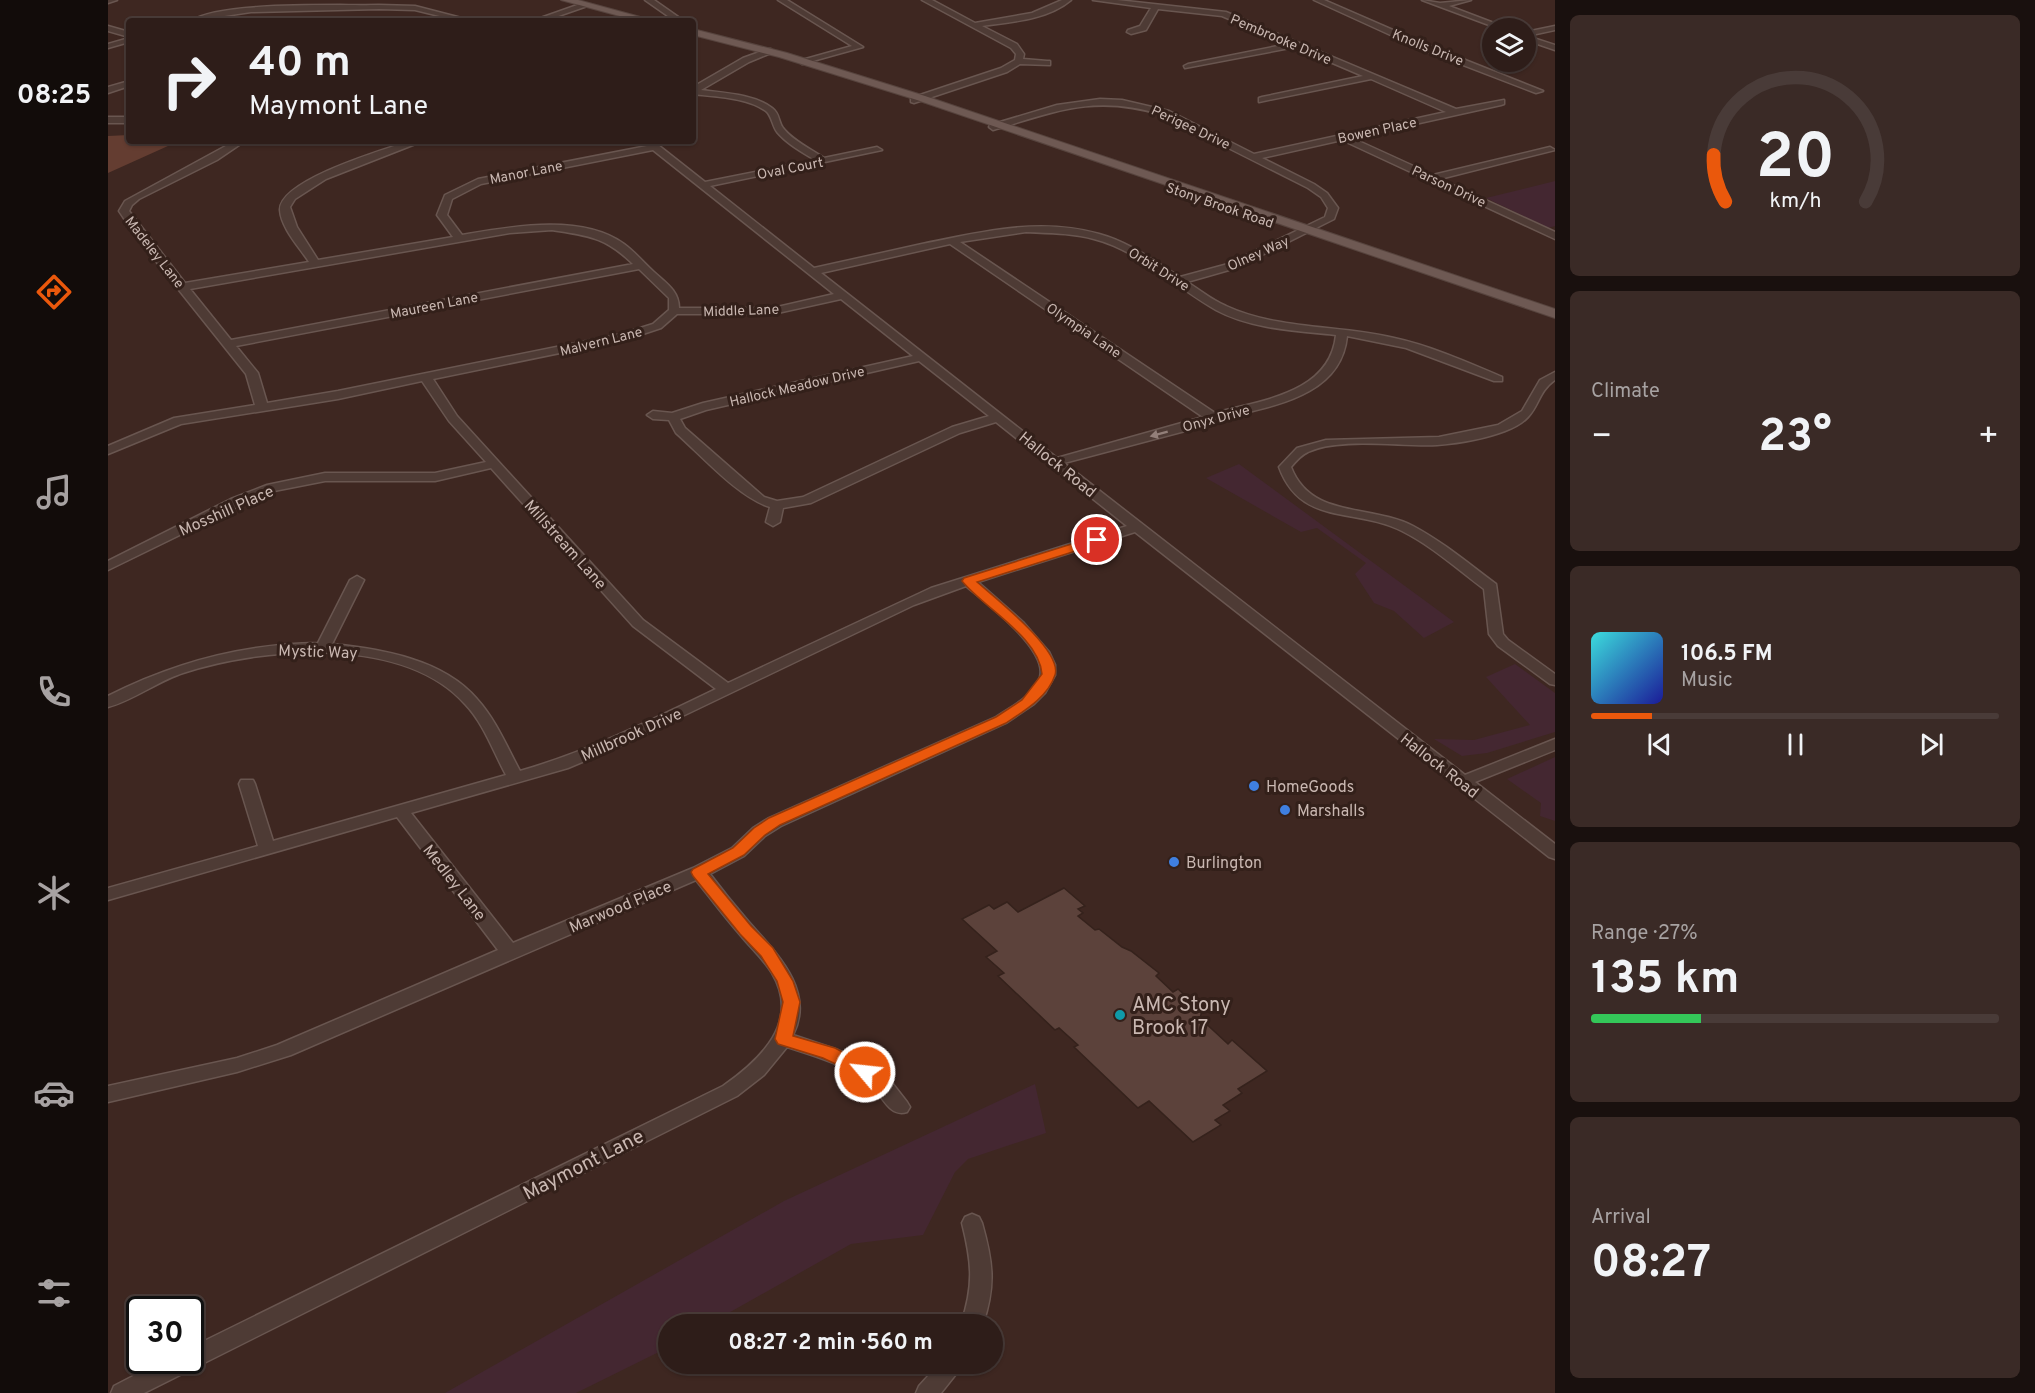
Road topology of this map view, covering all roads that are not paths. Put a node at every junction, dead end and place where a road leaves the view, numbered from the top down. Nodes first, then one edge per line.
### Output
1 (113, 0) edge
2 (567, 0) edge
3 (649, 0) edge
4 (782, 0) edge
5 (926, 0) edge
6 (1067, 0) edge
7 (1097, 0) edge
8 (1318, 0) edge
9 (1426, 0) edge
10 (1467, 0) edge
11 (108, 1) edge
12 (586, 5) junction
13 (1440, 5) junction
14 (1156, 6) junction
15 (323, 9) junction
16 (208, 18) edge
17 (318, 18) edge
18 (457, 18) edge
19 (545, 18) edge
20 (638, 18) edge
21 (676, 18) edge
22 (1482, 20) edge
23 (974, 25) junction
24 (108, 28) edge
25 (1555, 28) edge
26 (1131, 32) dead end
27 (696, 33) edge
28 (1536, 33) edge
29 (126, 34) edge
30 (1536, 40) edge
31 (126, 41) edge
32 (1296, 45) junction
33 (108, 46) edge
34 (1555, 48) edge
35 (768, 51) junction
36 (1019, 61) junction
37 (805, 62) junction
38 (1047, 63) dead end
39 (1188, 66) dead end
40 (1370, 77) junction
41 (126, 84) edge
42 (696, 89) edge
43 (108, 90) edge
44 (1539, 91) dead end
45 (696, 92) edge
46 (918, 99) junction
47 (1262, 100) dead end
48 (1502, 102) dead end
49 (1455, 112) junction
50 (108, 120) edge
51 (126, 120) edge
52 (996, 126) junction
53 (1343, 137) junction
54 (236, 144) edge
55 (411, 144) edge
56 (651, 144) edge
57 (877, 150) dead end
58 (1550, 150) dead end
59 (1253, 156) junction
60 (823, 161) junction
61 (1433, 178) junction
62 (703, 184) junction
63 (1305, 231) junction
64 (1555, 236) edge
65 (459, 238) junction
66 (952, 241) junction
67 (315, 263) junction
68 (640, 266) junction
69 (813, 271) junction
70 (1178, 280) junction
71 (183, 287) junction
72 (1472, 288) junction
73 (843, 295) junction
74 (674, 311) junction
75 (1555, 314) edge
76 (1555, 320) edge
77 (1342, 333) junction
78 (229, 344) junction
79 (923, 357) junction
80 (1555, 375) edge
81 (426, 378) junction
82 (1498, 379) dead end
83 (262, 407) junction
84 (653, 415) dead end
85 (673, 417) junction
86 (998, 417) junction
87 (1215, 419) junction
88 (108, 450) edge
89 (1055, 462) junction
90 (493, 464) junction
91 (777, 505) junction
92 (773, 522) dead end
93 (1137, 527) junction
94 (108, 566) edge
95 (357, 580) dead end
96 (969, 581) junction
97 (323, 648) junction
98 (1555, 681) edge
99 (727, 690) junction
100 (108, 702) edge
101 (1555, 744) edge
102 (516, 778) junction
103 (1461, 782) junction
104 (247, 784) dead end
105 (400, 811) junction
106 (267, 849) junction
107 (1555, 853) edge
108 (699, 872) junction
109 (108, 894) edge
110 (510, 952) junction
111 (784, 1039) junction
112 (108, 1094) edge
113 (900, 1107) dead end
114 (972, 1224) dead end
115 (975, 1314) edge
116 (204, 1353) edge
117 (161, 1374) edge
118 (944, 1374) edge
119 (122, 1393) edge
120 (927, 1393) edge

1 - 11 street
2 - 12 main road
3 - 21 street
4 - 37 street
5 - 23 street
6 - 23 street
7 - 14 street, Pembrooke Drive
8 - 44 street, Knolls Drive
9 - 13 street
10 - 13 street
12 - 19 street
12 - 20 main road
13 - 22 street
14 - 26 street
14 - 32 street, Pembrooke Drive
15 - 16 street
15 - 17 street
15 - 18 street
23 - 36 street
24 - 29 street
25 - 28 street
27 - 35 main road, Stony Brook Road
30 - 34 street
31 - 33 street
32 - 39 street
32 - 40 street, Pembrooke Drive
35 - 37 main road, Stony Brook Road
35 - 42 street
36 - 38 street
36 - 46 street
37 - 46 main road, Stony Brook Road
40 - 47 street
40 - 49 street, Pembrooke Drive
41 - 43 street
45 - 60 street
46 - 52 main road, Stony Brook Road
48 - 49 street, Bowen Place
49 - 53 street, Bowen Place
50 - 51 street
52 - 59 street, Perigee Drive
52 - 63 main road, Stony Brook Road
53 - 59 street, Bowen Place
53 - 61 street, Parson Drive
54 - 71 street, Madeley Lane
55 - 67 street
56 - 62 street, Hallock Road
56 - 65 street, Manor Lane
57 - 60 street, Oval Court
58 - 61 street
59 - 63 street, Perigee Drive
60 - 62 street, Oval Court
61 - 64 street, Parson Drive
62 - 69 street, Hallock Road
63 - 70 street, Olney Way
63 - 72 main road, Stony Brook Road
65 - 67 street
65 - 68 street
66 - 69 street, Orbit Drive
66 - 70 street, Orbit Drive
66 - 87 street, Olympia Lane
67 - 71 street
68 - 74 street
68 - 78 street, Maureen Lane
69 - 73 street, Hallock Road
70 - 77 street, Orbit Drive
71 - 78 street, Madeley Lane
72 - 75 main road, Stony Brook Road
72 - 76 main road, Stony Brook Road
73 - 74 street, Middle Lane
73 - 79 street, Hallock Road
74 - 81 street, Malvern Lane
77 - 82 street, Orbit Drive
77 - 87 street, Onyx Drive
78 - 83 street, Madeley Lane
79 - 85 street, Hallock Meadow Drive
79 - 86 street, Hallock Road
80 - 98 street
81 - 83 street, Malvern Lane
81 - 90 street, Millstream Lane
83 - 88 street, Malvern Lane
84 - 85 street
85 - 91 street
86 - 89 street, Hallock Road
86 - 91 street
87 -> 89 street, Onyx Drive
89 - 93 street, Hallock Road
90 - 94 street, Mosshill Place
90 - 99 street, Millstream Lane
91 - 92 street
93 - 96 street, Millbrook Drive
93 - 103 street, Hallock Road
95 - 97 street
96 - 99 street, Millbrook Drive
96 - 108 street, Marwood Place
97 - 100 street, Mystic Way
97 - 102 street, Mystic Way
99 - 102 street, Millbrook Drive
101 - 103 street
102 - 105 street, Millbrook Drive
103 - 107 street, Hallock Road
104 - 106 street
105 - 106 street, Millbrook Drive
105 - 110 street, Medley Lane
106 - 109 street, Millbrook Drive
108 - 110 street, Marwood Place
108 - 111 street, Maymont Lane
110 - 112 street, Marwood Place
111 - 113 street
111 - 116 street, Maymont Lane
114 - 115 street
117 - 119 street, Maymont Lane
118 - 120 street

